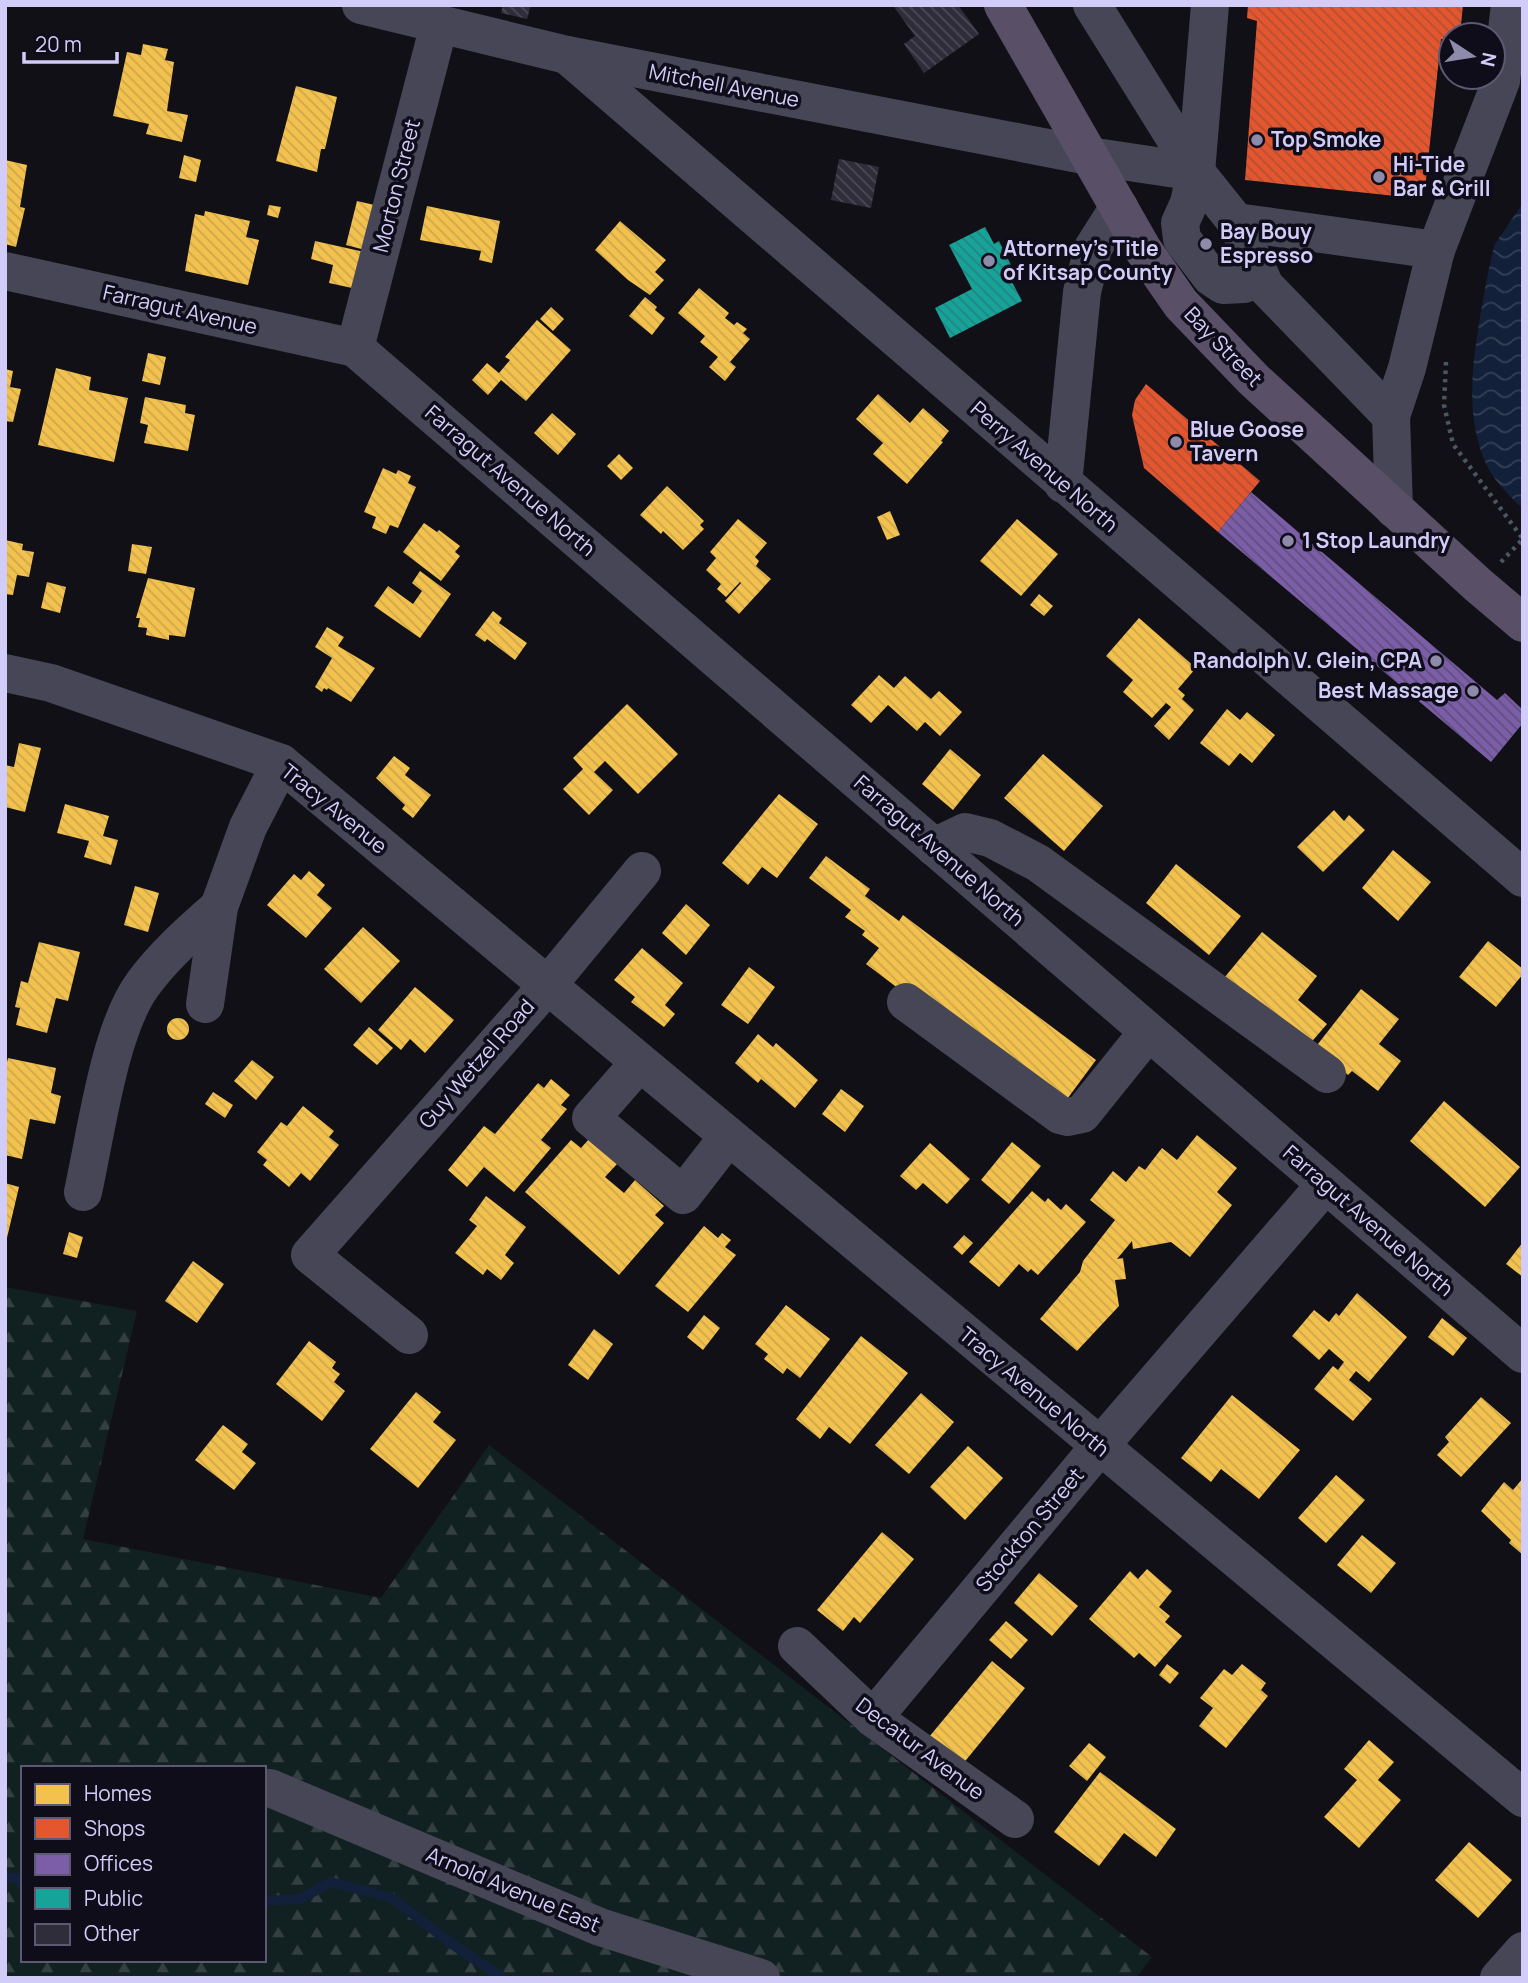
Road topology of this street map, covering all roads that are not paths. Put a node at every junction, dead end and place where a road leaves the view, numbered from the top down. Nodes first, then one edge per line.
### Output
1 (361, 5) edge
2 (1003, 5) edge
3 (1092, 5) edge
4 (1210, 5) edge
5 (1510, 5) edge
6 (439, 24) junction
7 (567, 55) junction
8 (1090, 156) junction
9 (1192, 188) junction
10 (1119, 207) junction
11 (1236, 222) junction
12 (1436, 250) junction
13 (5, 271) edge
14 (355, 348) junction
15 (1391, 416) junction
16 (1063, 484) junction
17 (1394, 509) junction
18 (1523, 623) edge
19 (5, 673) edge
20 (281, 763) junction
21 (934, 847) junction
22 (642, 871) dead end
23 (1523, 878) edge
24 (219, 907) junction
25 (547, 986) junction
26 (906, 1002) dead end
27 (205, 1004) dead end
28 (1148, 1032) junction
29 (639, 1063) junction
30 (1327, 1074) dead end
31 (729, 1137) junction
32 (1325, 1185) junction
33 (83, 1192) dead end
34 (409, 1335) dead end
35 (1523, 1354) edge
36 (1100, 1447) junction
37 (797, 1646) dead end
38 (873, 1717) junction
39 (270, 1788) dead end
40 (1523, 1798) edge
41 (1016, 1819) dead end
42 (1523, 1951) edge
43 (761, 1978) edge
44 (1499, 1978) edge

1 - 6 street, Mitchell Avenue
2 - 8 main road, Bay Street
3 - 9 street
4 - 9 street
5 - 12 street
6 - 7 street, Mitchell Avenue
6 - 14 street, Morton Street
7 - 8 street, Mitchell Avenue
7 - 16 street, Perry Avenue North
8 - 9 street, Mitchell Avenue
8 - 10 main road, Bay Street
9 - 11 street
10 - 16 street
10 - 17 main road, Bay Street
11 - 12 street
11 - 15 street
12 - 15 street
13 - 14 street, Farragut Avenue
14 - 21 street, Farragut Avenue North
15 - 17 street
16 - 23 street, Perry Avenue North
17 - 18 main road, Bay Street
19 - 20 street, Tracy Avenue
20 - 24 street
20 - 25 street, Tracy Avenue
21 - 28 street, Farragut Avenue North
21 - 30 street
22 - 25 street, Guy Wetzel Road
24 - 27 street
24 - 33 street
25 - 29 street, Tracy Avenue North
25 - 34 street, Guy Wetzel Road
26 - 28 street
28 - 32 street, Farragut Avenue North
29 - 31 street, Tracy Avenue North
29 - 31 street
31 - 36 street, Tracy Avenue North
32 - 35 street, Farragut Avenue North
32 - 36 street, Stockton Street
36 - 38 street, Stockton Street
36 - 40 street, Tracy Avenue North
37 - 38 street, Decatur Avenue
38 - 41 street, Decatur Avenue
39 - 43 street, Arnold Avenue East
42 - 44 street

